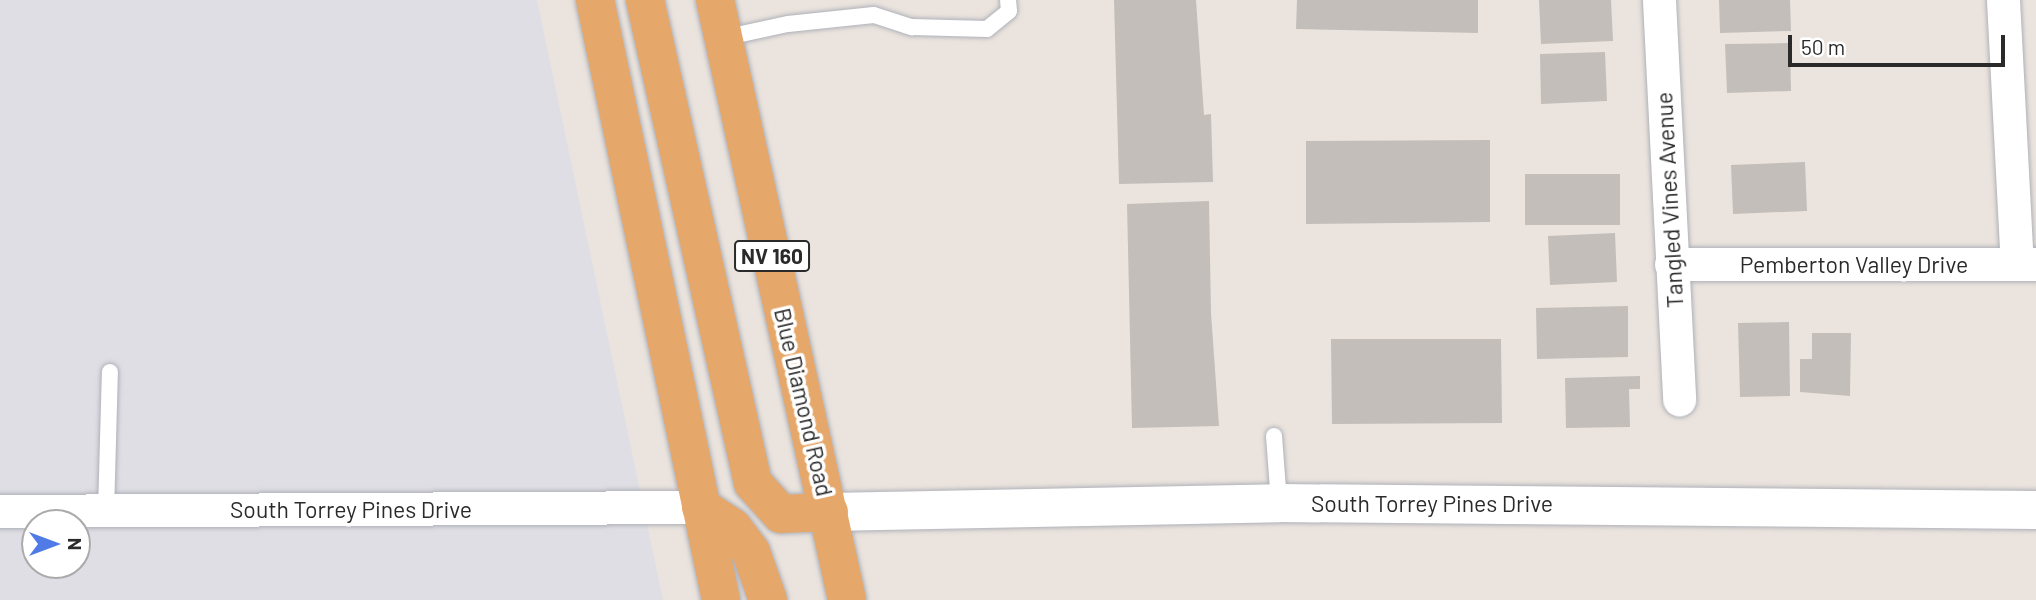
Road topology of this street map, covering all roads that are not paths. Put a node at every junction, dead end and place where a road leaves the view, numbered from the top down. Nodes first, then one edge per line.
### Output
1 (595, 0) edge
2 (645, 0) edge
3 (715, 0) edge
4 (1008, 0) edge
5 (1659, 0) edge
6 (2003, 0) edge
7 (877, 8) edge
8 (723, 38) junction
9 (1671, 264) junction
10 (2027, 264) edge
11 (110, 372) dead end
12 (1679, 400) dead end
13 (1274, 436) dead end
14 (1279, 503) junction
15 (701, 506) junction
16 (2036, 510) edge
17 (0, 511) edge
18 (106, 512) junction
19 (829, 512) junction
20 (721, 600) edge
21 (768, 600) edge
22 (847, 600) edge

1 - 15 highway
2 - 19 highway
3 - 8 highway, Blue Diamond Road / NV 160
4 - 7 lane
5 - 9 street, Tangled Vines Avenue
6 - 10 street
7 - 8 lane
8 - 19 highway, Blue Diamond Road / NV 160
9 - 10 street, Pemberton Valley Drive
9 - 12 street, Tangled Vines Avenue
11 - 18 lane
13 - 14 lane
14 - 16 street, South Torrey Pines Drive
14 - 19 street, South Torrey Pines Drive
15 - 18 street, South Torrey Pines Drive
15 - 20 highway
15 - 21 highway
17 - 18 street, South Torrey Pines Drive
19 - 22 highway, Blue Diamond Road / NV 160

